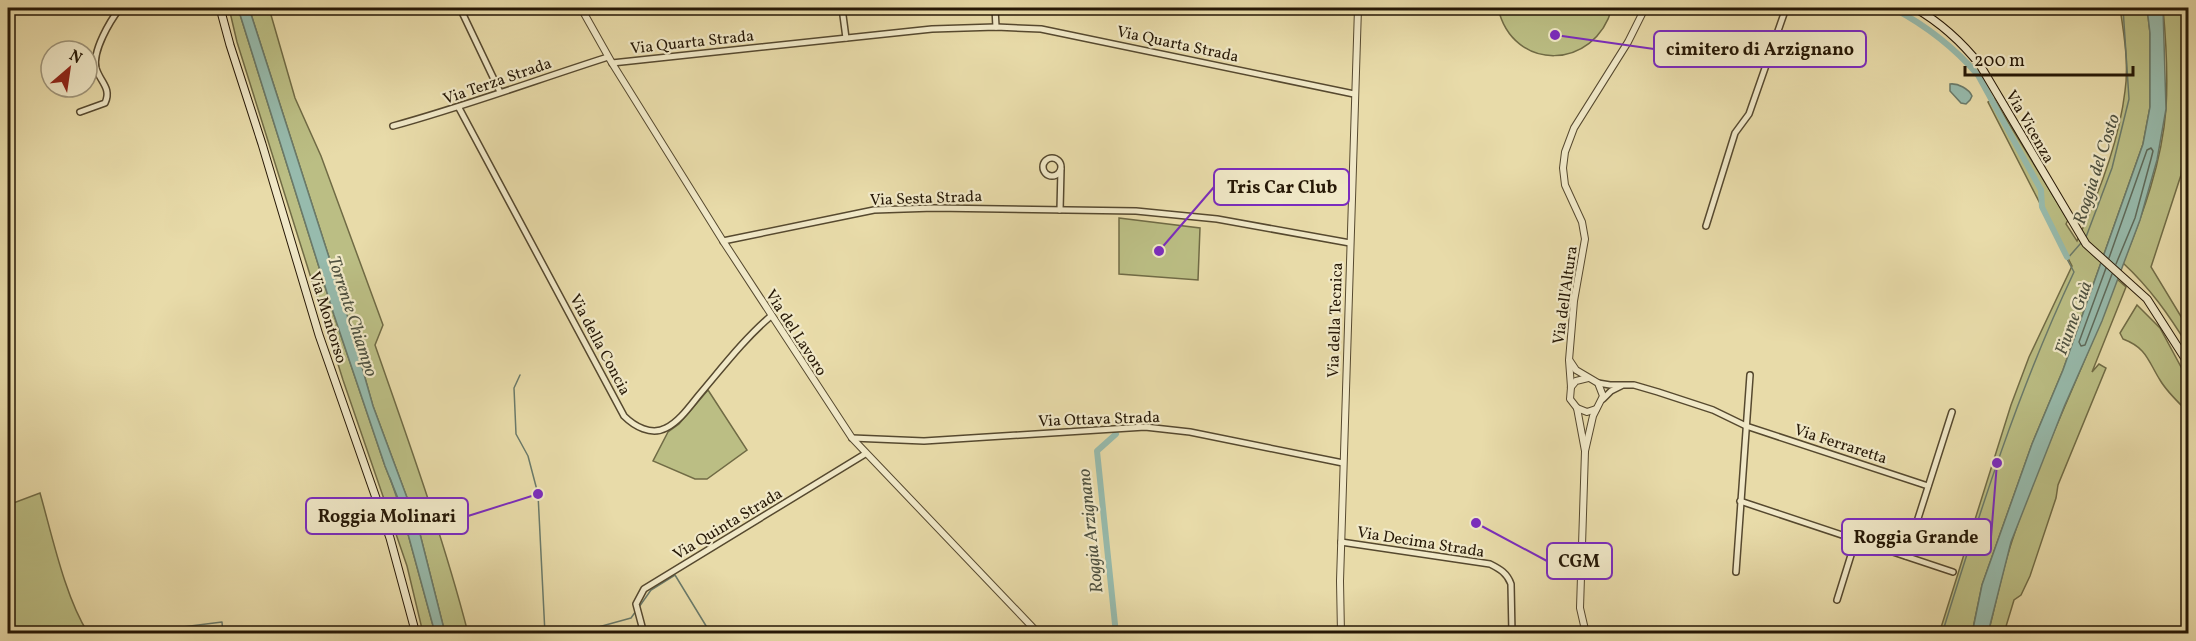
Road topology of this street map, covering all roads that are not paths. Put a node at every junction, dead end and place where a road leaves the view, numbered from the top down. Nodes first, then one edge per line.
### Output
1 (120, 8) edge
2 (220, 8) edge
3 (460, 8) edge
4 (581, 8) edge
5 (842, 8) edge
6 (995, 8) edge
7 (1358, 8) edge
8 (1645, 8) edge
9 (1786, 8) edge
10 (1915, 8) edge
11 (996, 27) junction
12 (846, 38) junction
13 (610, 60) junction
14 (500, 92) junction
15 (1354, 94) junction
16 (459, 108) junction
17 (80, 112) dead end
18 (393, 126) dead end
19 (1061, 169) junction
20 (1048, 175) junction
21 (1061, 185) junction
22 (1060, 210) junction
23 (1706, 226) dead end
24 (723, 241) junction
25 (1350, 243) junction
26 (771, 316) junction
27 (1569, 360) junction
28 (2188, 363) edge
29 (1750, 375) dead end
30 (1588, 378) junction
31 (1598, 383) junction
32 (1623, 386) junction
33 (1571, 387) junction
34 (1603, 399) junction
35 (1576, 408) junction
36 (1596, 408) junction
37 (1952, 412) dead end
38 (1746, 426) junction
39 (852, 438) junction
40 (1585, 451) junction
41 (865, 454) junction
42 (1343, 463) junction
43 (1928, 486) junction
44 (1740, 501) junction
45 (1856, 539) junction
46 (1341, 542) junction
47 (1906, 556) junction
48 (1736, 572) dead end
49 (1953, 572) dead end
50 (1837, 600) dead end
51 (416, 633) edge
52 (644, 633) edge
53 (1039, 633) edge
54 (1341, 633) edge
55 (1512, 633) edge
56 (1586, 633) edge

1 - 17 street
2 - 51 main road, Via Montorso
3 - 14 street
4 - 13 street, Via del Lavoro
5 - 12 street
6 - 11 street
7 - 15 street, Via della Tecnica
8 - 27 street, Via dell'Altura
9 - 23 street
10 - 28 main road, Via Vicenza
11 - 12 street, Via Quarta Strada
11 - 15 street, Via Quarta Strada
12 - 13 street, Via Quarta Strada
13 - 14 street, Via Terza Strada
13 - 24 street, Via del Lavoro
14 - 16 street, Via Terza Strada
15 - 25 street, Via della Tecnica
16 - 18 street, Via Terza Strada
16 - 26 street, Via della Concia
19 - 20 street
19 - 20 street
19 - 21 street
20 - 21 street
21 - 22 street
22 - 24 street, Via Sesta Strada
22 - 25 street, Via Sesta Strada
24 - 26 street, Via del Lavoro
25 - 42 street, Via della Tecnica
26 - 39 street, Via del Lavoro
27 - 30 street, Via dell'Altura
27 - 33 street, Via dell'Altura
29 - 38 street
30 - 31 street, Via dell'Altura
30 - 33 street
31 - 32 street, Via Ferraretta
31 - 34 street
32 - 34 street
32 - 38 street, Via Ferraretta
33 - 35 street, Via dell'Altura
34 - 36 street, Via dell'Altura
35 - 36 street
35 - 40 street, Via dell'Altura
36 - 40 street, Via dell'Altura
37 - 43 street
38 - 43 street, Via Ferraretta
38 - 44 street
39 - 41 street, Via del Lavoro
39 - 42 street, Via Ottava Strada
40 - 56 street, Via dell'Altura
41 - 52 street, Via Quinta Strada
41 - 53 street, Via del Lavoro
42 - 46 street, Via della Tecnica
43 - 47 street
44 - 45 street
44 - 48 street
45 - 47 street
45 - 50 street
46 - 54 street, Via della Tecnica
46 - 55 street, Via Decima Strada
47 - 49 street

